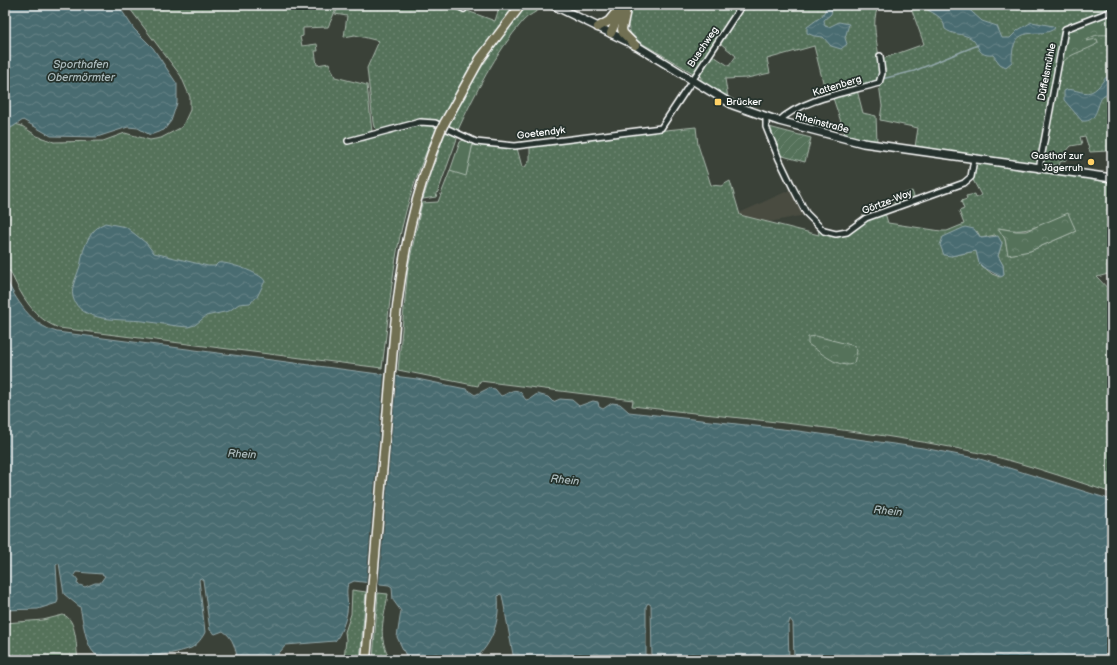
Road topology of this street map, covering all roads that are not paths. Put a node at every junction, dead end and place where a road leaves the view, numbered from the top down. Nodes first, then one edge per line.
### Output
1 (455, 5) edge
2 (521, 5) edge
3 (553, 5) edge
4 (742, 5) edge
5 (624, 7) edge
6 (464, 9) dead end
7 (1112, 11) edge
8 (598, 28) junction
9 (611, 33) junction
10 (635, 45) junction
11 (880, 56) dead end
12 (693, 80) junction
13 (766, 117) junction
14 (779, 121) junction
15 (348, 141) dead end
16 (974, 159) junction
17 (1039, 168) junction
18 (1112, 178) edge
19 (366, 660) edge

1 - 6 street
2 - 19 main road
3 - 8 main road, Rheinstraße
4 - 12 street, Buschweg
5 - 8 main road
5 - 9 main road
5 - 10 main road
7 - 17 street, Düffelsmühle
8 - 9 main road, Rheinstraße
9 - 10 main road, Rheinstraße
10 - 12 main road, Rheinstraße
11 - 14 street, Kattenberg
12 - 13 main road, Rheinstraße
12 - 15 street, Goetendyk
13 - 14 main road, Rheinstraße
13 - 16 street, Görtze-Woy
14 - 16 main road, Rheinstraße
16 - 17 main road, Rheinstraße
17 - 18 main road, Rheinstraße

